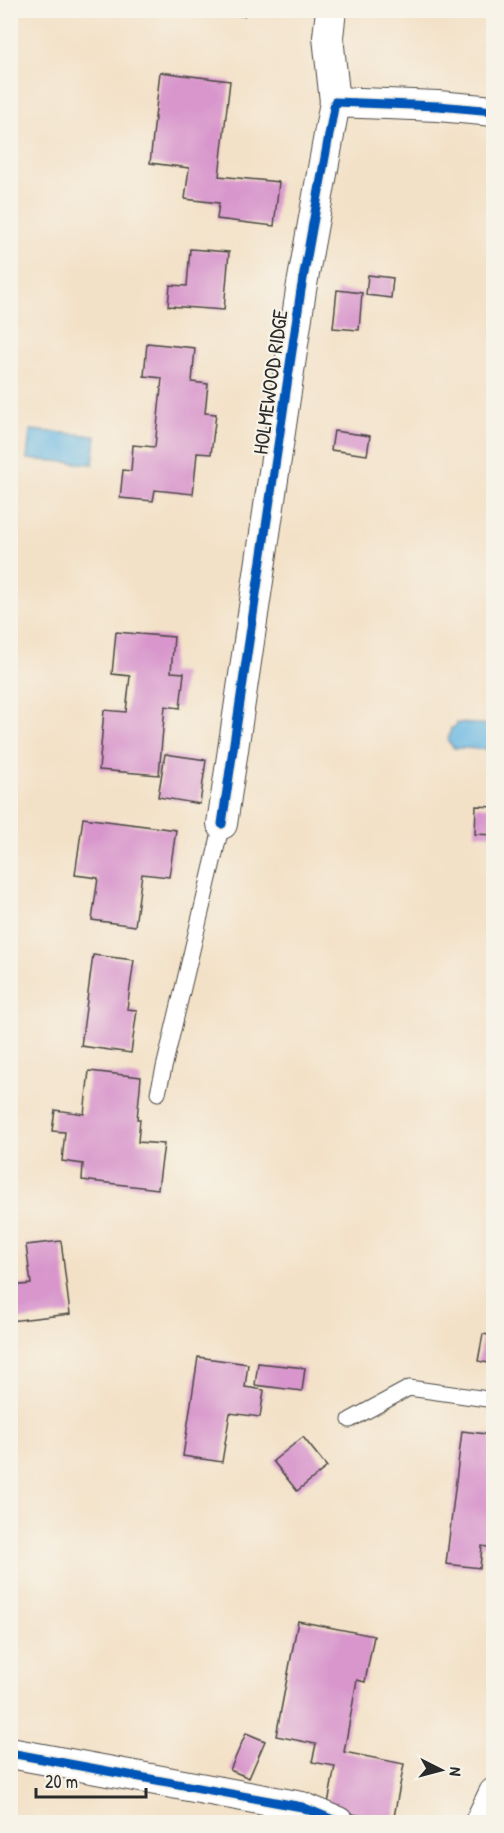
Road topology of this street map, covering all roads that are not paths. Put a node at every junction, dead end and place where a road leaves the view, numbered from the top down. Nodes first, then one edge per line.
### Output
1 (331, 10) edge
2 (335, 102) junction
3 (494, 111) edge
4 (222, 824) joint
5 (158, 1093) dead end
6 (494, 1400) edge
7 (350, 1419) dead end
8 (10, 1753) edge
9 (494, 1793) edge
10 (338, 1822) edge
11 (480, 1822) edge

1 - 2 street, HOLMEWOOD RIDGE
2 - 3 street
2 - 4 street, HOLMEWOOD RIDGE
4 - 5 lane
6 - 7 lane
8 - 10 street
9 - 11 street

